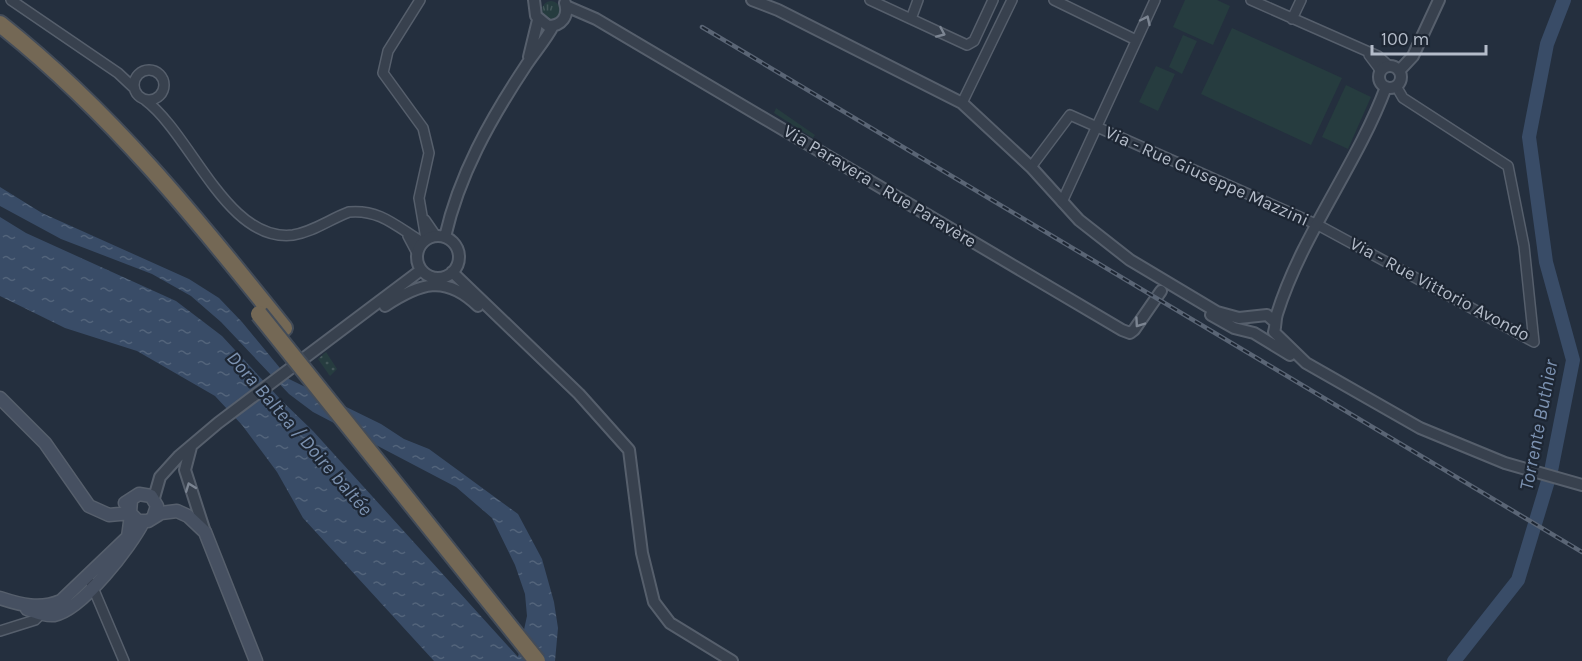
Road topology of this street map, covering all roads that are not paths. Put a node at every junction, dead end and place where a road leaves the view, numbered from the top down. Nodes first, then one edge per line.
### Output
1 (11, 0) edge
2 (420, 0) edge
3 (752, 0) edge
4 (765, 0) edge
5 (870, 0) edge
6 (918, 0) edge
7 (993, 0) edge
8 (1012, 0) edge
9 (1054, 0) edge
10 (1155, 0) edge
11 (1251, 0) edge
12 (1301, 0) edge
13 (1438, 0) edge
14 (536, 2) edge
15 (564, 3) edge
16 (778, 10) junction
17 (583, 15) junction
18 (911, 19) junction
19 (1292, 19) junction
20 (538, 20) junction
21 (564, 20) junction
22 (0, 24) edge
23 (553, 26) junction
24 (0, 36) edge
25 (1136, 40) junction
26 (106, 65) junction
27 (526, 66) junction
28 (1390, 69) junction
29 (139, 72) junction
30 (1391, 86) junction
31 (134, 88) junction
32 (161, 94) junction
33 (145, 100) junction
34 (962, 103) junction
35 (1096, 126) junction
36 (173, 128) junction
37 (1030, 167) junction
38 (1062, 202) junction
39 (1318, 225) junction
40 (405, 232) junction
41 (432, 238) junction
42 (417, 253) junction
43 (1130, 260) junction
44 (421, 270) junction
45 (452, 272) junction
46 (1288, 284) junction
47 (1165, 289) junction
48 (365, 313) junction
49 (1226, 316) junction
50 (1260, 316) junction
51 (499, 318) junction
52 (1275, 327) junction
53 (1258, 336) junction
54 (1306, 363) junction
55 (0, 398) edge
56 (220, 421) junction
57 (191, 446) junction
58 (1582, 485) edge
59 (155, 500) junction
60 (133, 505) junction
61 (200, 516) junction
62 (148, 520) junction
63 (205, 532) junction
64 (91, 583) junction
65 (0, 598) edge
66 (18, 604) junction
67 (41, 614) junction
68 (0, 631) edge
69 (124, 661) edge
70 (256, 661) edge
71 (537, 661) edge
72 (549, 661) edge
73 (732, 661) edge

1 - 26 street
2 - 41 street
3 - 16 street
4 - 16 street
5 - 18 street
6 - 18 street
18 -> 7 street
8 - 34 street
9 - 25 street
25 -> 10 street
11 - 19 street
12 - 19 street
13 - 28 street
14 - 20 street
15 - 17 street, Via Paravera - Rue Paravère
15 - 21 street
16 - 34 street
17 - 21 street
47 -> 17 street, Via Paravera - Rue Paravère
19 - 28 street
20 - 23 street
20 - 27 street
21 - 23 street
22 - 72 highway
23 - 27 street
24 - 71 highway, bridge
25 - 35 street
26 - 29 street
26 - 31 street
27 - 41 street
28 - 30 street
28 - 30 street
29 - 31 street
29 - 32 street
30 - 39 street
30 - 39 street, Via - Rue Vittorio Avondo
31 - 33 street
32 - 33 street
32 - 36 street
33 - 36 street
34 - 37 street
35 - 37 street, Via - Rue Giuseppe Mazzini
35 - 38 street
35 - 39 street, Via - Rue Giuseppe Mazzini
36 - 40 street
37 - 38 street
38 - 43 street
39 - 46 street
40 - 41 street
40 - 42 street
41 - 42 street
41 - 45 street
42 - 44 street
43 - 47 street
43 - 49 street
44 - 45 street
44 - 48 street
45 - 51 street
46 - 50 street
46 - 52 street
47 - 49 street
47 - 53 street
48 - 51 street
48 - 56 street
49 - 50 street
50 - 52 street
50 - 53 street
51 - 73 street
52 - 53 street
52 - 54 street
53 - 54 street
54 - 58 street
55 - 60 main road
56 - 57 street
56 - 60 street
57 - 59 street
61 -> 57 street
59 - 60 main road
59 - 61 main road
59 - 62 main road
60 - 62 main road
60 - 64 main road
61 - 63 street
62 - 63 main road
62 - 64 main road
63 - 70 main road
64 - 66 main road
64 - 67 main road
64 - 69 street
65 - 66 main road
66 - 67 main road
67 - 68 street

